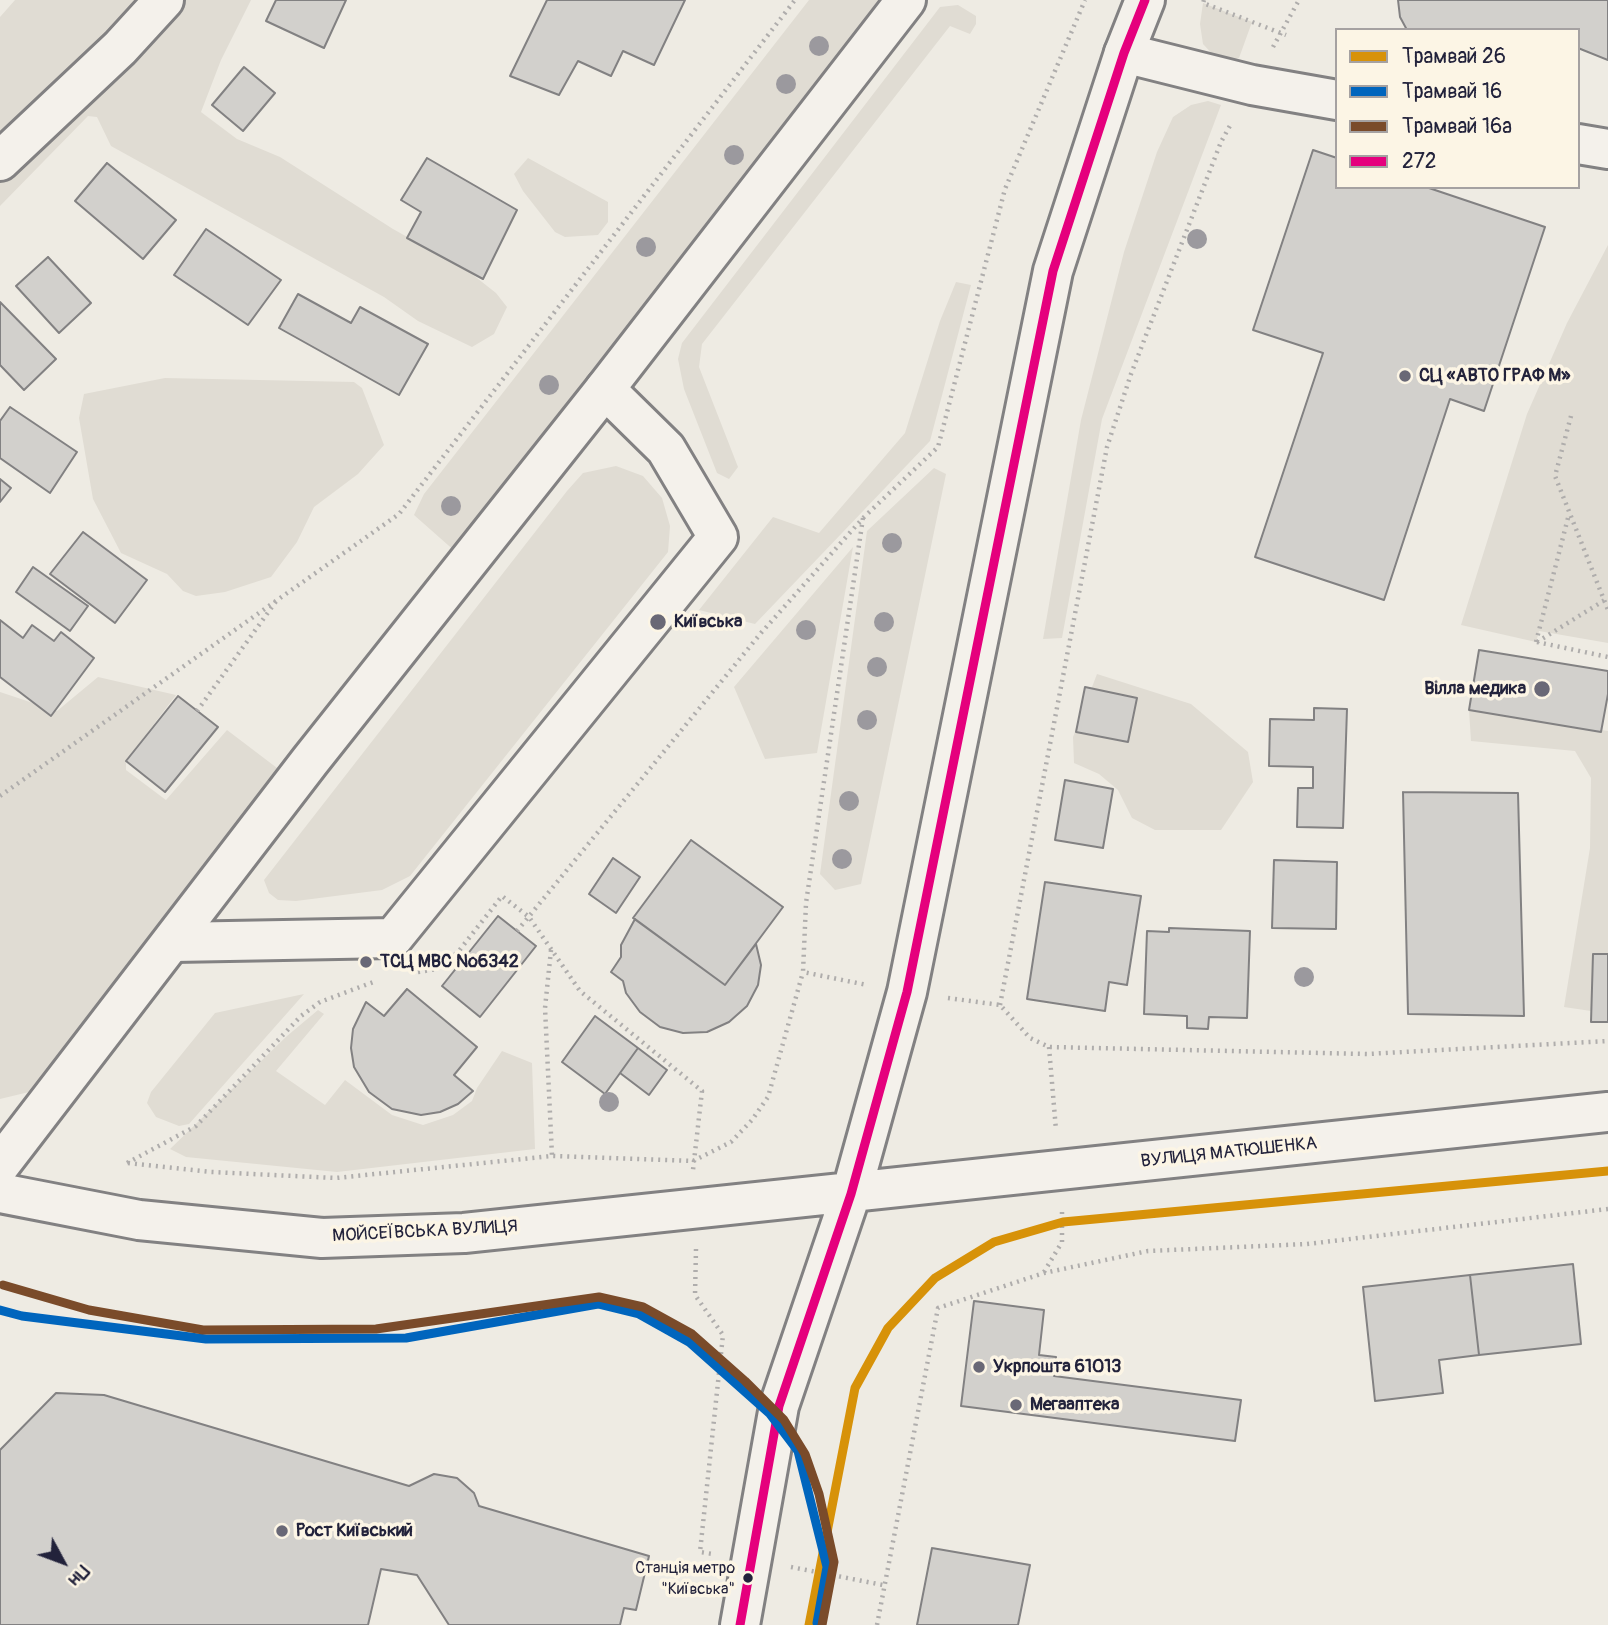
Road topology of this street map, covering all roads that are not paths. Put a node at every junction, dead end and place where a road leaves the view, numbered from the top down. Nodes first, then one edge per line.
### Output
1 (164, 0) edge
2 (906, 0) edge
3 (1145, 0) edge
4 (1125, 53) junction
5 (1335, 100) edge
6 (1580, 144) edge
7 (1608, 149) edge
8 (0, 161) edge
9 (605, 389) junction
10 (174, 942) junction
11 (1608, 1112) edge
12 (0, 1165) edge
13 (0, 1194) edge
14 (851, 1195) junction
15 (740, 1625) edge

1 - 8 main road
2 - 9 main road
3 - 4 main road
4 - 5 main road
4 - 14 main road
6 - 7 main road
9 - 10 main road
9 - 10 main road
10 - 12 main road
11 - 14 main road, ВУЛИЦЯ МАТЮШЕНКА
13 - 14 main road, МОЙСЕЇВСЬКА ВУЛИЦЯ
14 - 15 main road

